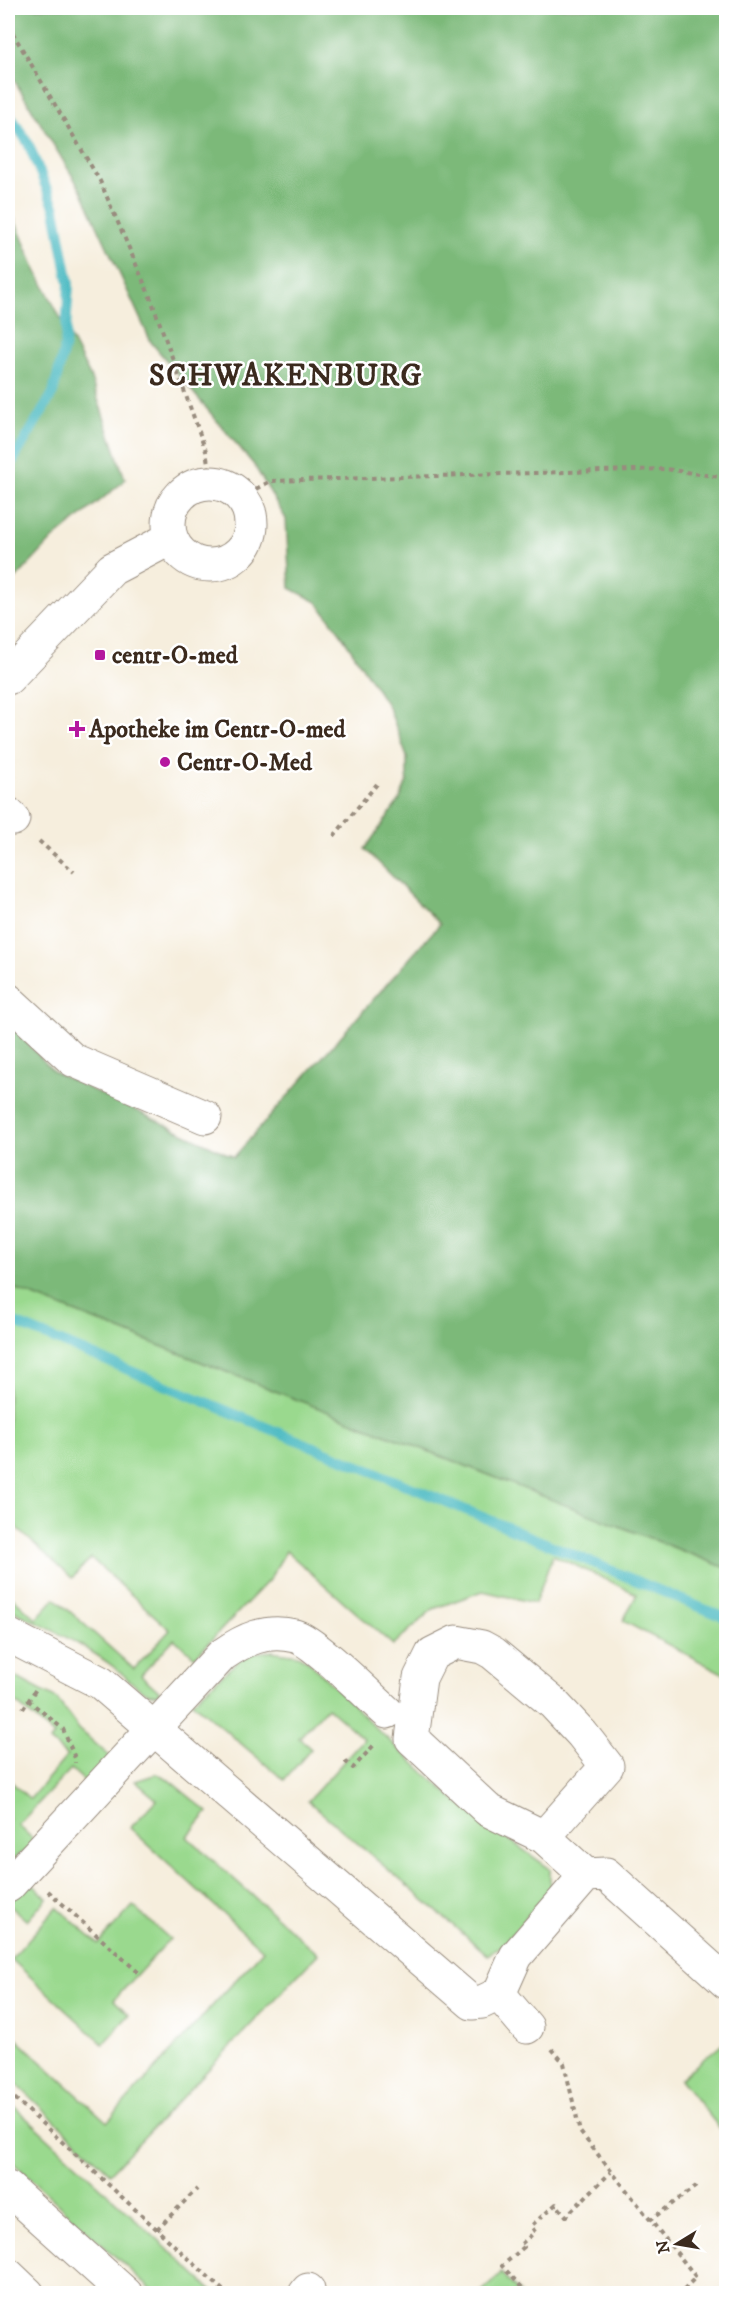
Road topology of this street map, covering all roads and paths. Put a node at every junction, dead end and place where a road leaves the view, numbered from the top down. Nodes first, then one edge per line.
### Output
1 (8, 25) edge
2 (726, 478) edge
3 (211, 483) junction
4 (240, 497) junction
5 (171, 538) junction
6 (8, 678) edge
7 (377, 784) dead end
8 (10, 817) edge
9 (334, 836) dead end
10 (75, 872) dead end
11 (8, 1000) edge
12 (204, 1117) dead end
13 (8, 1635) edge
14 (28, 1700) dead end
15 (387, 1712) dead end
16 (155, 1729) junction
17 (71, 1768) dead end
18 (544, 1838) junction
19 (586, 1875) junction
20 (15, 1878) edge
21 (139, 1973) dead end
22 (726, 1982) edge
23 (499, 1994) junction
24 (527, 2027) joint
25 (8, 2092) edge
26 (611, 2172) junction
27 (699, 2184) dead end
28 (8, 2188) edge
29 (197, 2189) dead end
30 (649, 2221) junction
31 (157, 2229) junction
32 (8, 2275) edge
33 (27, 2294) edge
34 (126, 2294) edge
35 (227, 2294) edge
36 (528, 2294) edge
37 (679, 2294) edge

1 - 3 path
2 - 4 path
3 - 4 street
3 - 5 street
4 - 5 street
5 - 6 street
7 - 9 path
8 - 10 path
11 - 12 street
13 - 16 street
14 - 17 path
15 - 16 street
16 - 20 street
16 - 23 street
18 - 18 street
18 - 19 street
19 - 22 street
19 - 23 street
20 - 21 path
23 - 24 street
24 - 26 path
25 - 31 path
26 - 30 path
26 - 36 path
27 - 30 path
28 - 34 street
29 - 31 path
30 - 37 path
31 - 35 path
32 - 33 street

